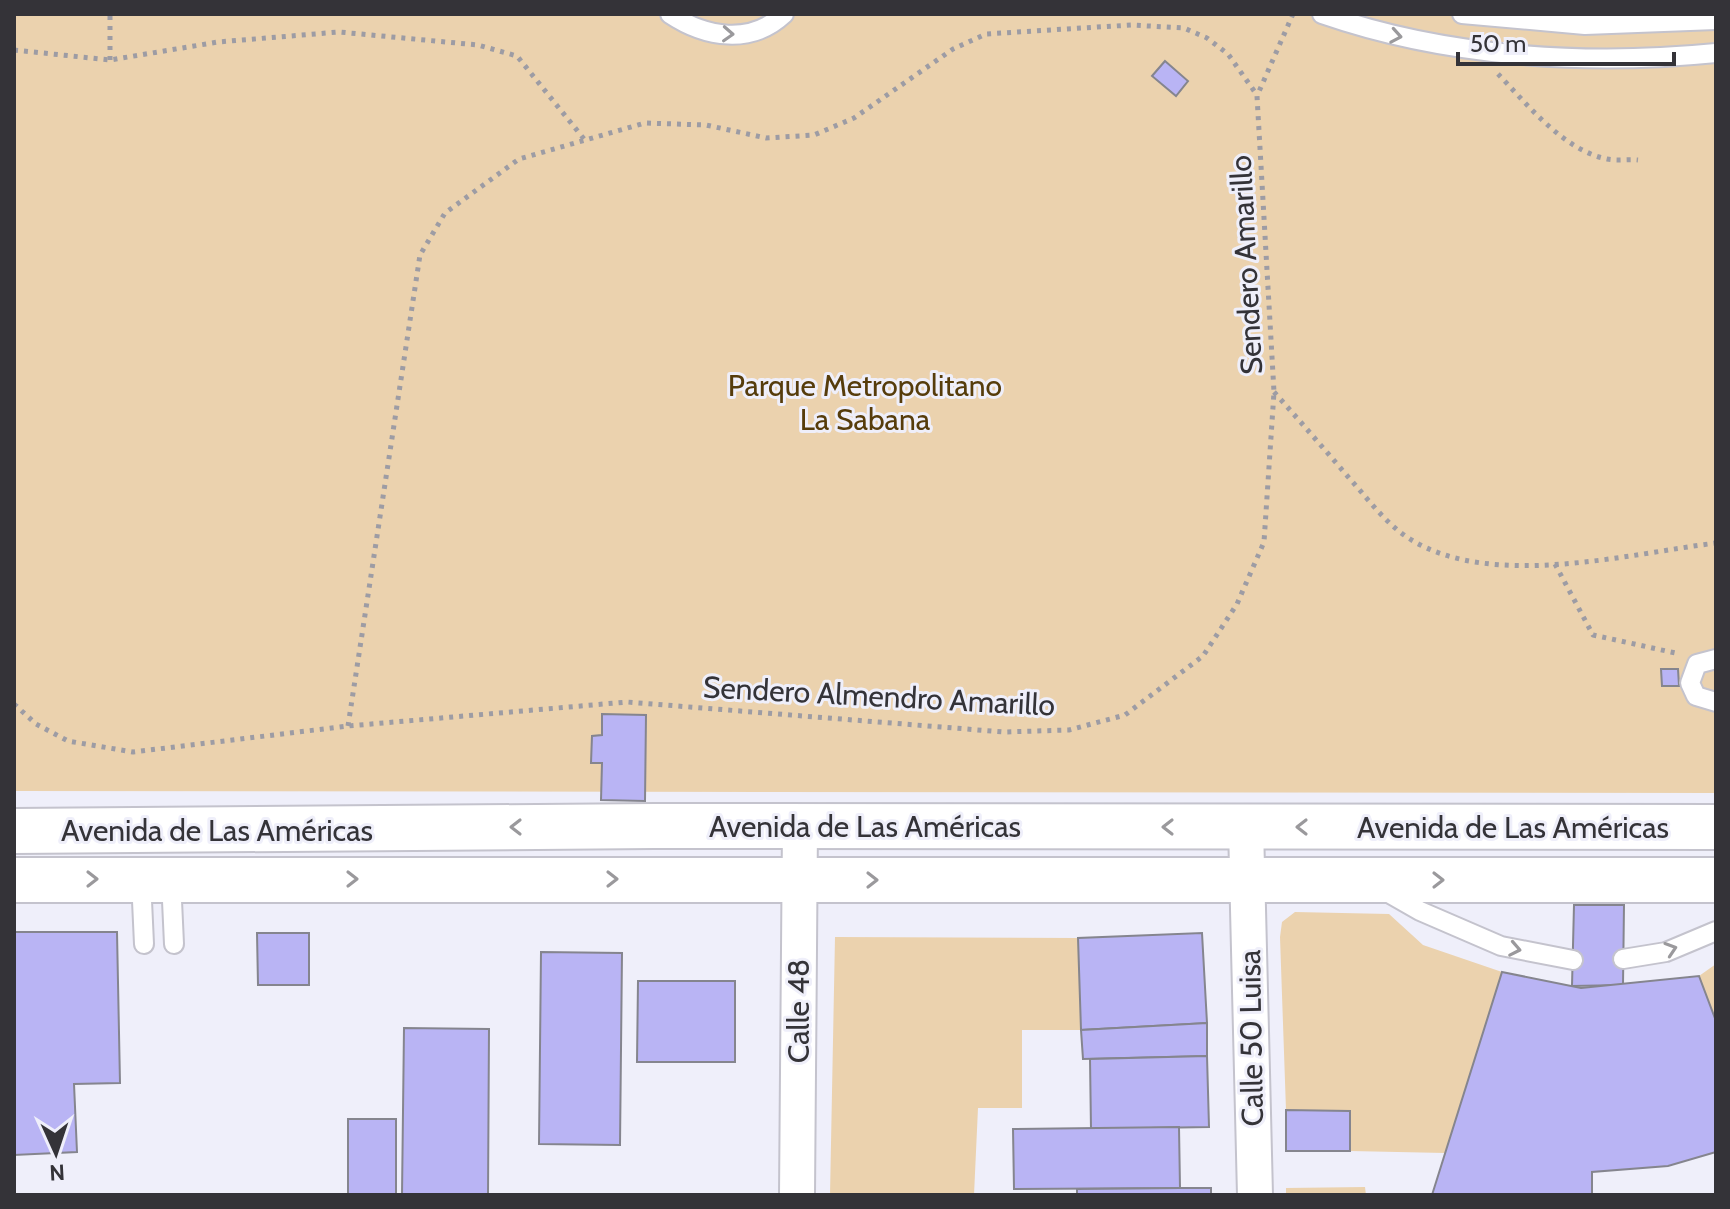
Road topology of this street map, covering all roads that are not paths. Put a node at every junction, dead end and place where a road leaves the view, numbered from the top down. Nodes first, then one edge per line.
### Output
1 (670, 14) edge
2 (784, 14) edge
3 (1322, 14) edge
4 (1462, 14) edge
5 (1716, 20) edge
6 (1716, 53) edge
7 (1712, 658) edge
8 (1714, 705) edge
9 (800, 826) junction
10 (1246, 827) junction
11 (1716, 827) edge
12 (14, 831) edge
13 (156, 879) junction
14 (14, 880) edge
15 (799, 880) junction
16 (1716, 880) edge
17 (1248, 881) junction
18 (1369, 881) junction
19 (1716, 931) edge
20 (144, 944) dead end
21 (174, 944) dead end
22 (1623, 959) dead end
23 (1573, 960) dead end
24 (797, 1195) edge
25 (1255, 1195) edge

1 -> 2 lane
3 -> 6 lane
4 - 5 lane
7 - 8 lane
10 -> 9 main road, Avenida de Las Américas
9 -> 12 main road, Avenida de Las Américas
9 - 15 street, Calle 48
11 -> 10 main road, Avenida de Las Américas
10 - 17 street, Calle 50 Luisa
14 -> 13 main road, Avenida de Las Américas
13 -> 15 main road, Avenida de Las Américas
13 - 20 lane
13 - 21 lane
15 -> 17 main road, Avenida de Las Américas
15 - 24 street, Calle 48
18 -> 16 main road, Avenida de Las Américas
17 - 18 main road, Avenida de Las Américas
17 - 25 street, Calle 50 Luisa
18 -> 23 lane
22 -> 19 lane

